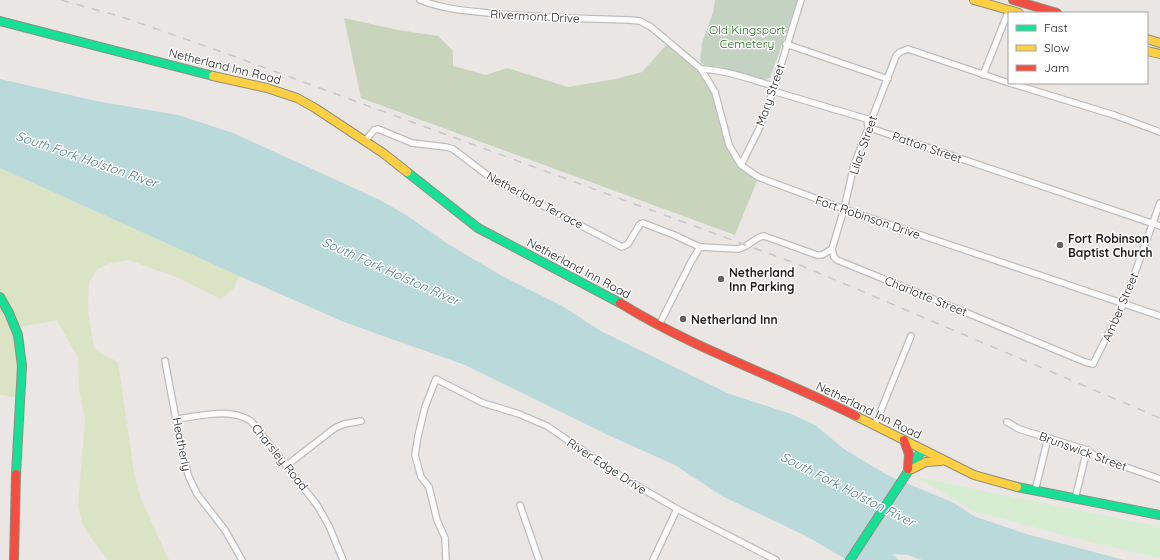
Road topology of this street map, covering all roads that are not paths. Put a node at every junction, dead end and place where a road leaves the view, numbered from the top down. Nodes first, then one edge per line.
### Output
1 (420, 0) edge
2 (801, 0) edge
3 (974, 0) edge
4 (1014, 0) edge
5 (428, 2) edge
6 (1009, 10) junction
7 (1008, 12) edge
8 (1016, 12) edge
9 (1054, 12) edge
10 (0, 21) edge
11 (651, 27) joint
12 (1148, 39) edge
13 (1160, 43) edge
14 (786, 44) junction
15 (1148, 51) edge
16 (1160, 54) edge
17 (701, 70) junction
18 (983, 75) junction
19 (888, 79) junction
20 (1008, 83) edge
21 (1012, 84) edge
22 (772, 91) junction
23 (868, 127) junction
24 (1160, 132) edge
25 (365, 142) junction
26 (741, 164) junction
27 (1160, 203) edge
28 (844, 209) junction
29 (1153, 223) junction
30 (1160, 226) edge
31 (700, 247) junction
32 (832, 249) junction
33 (0, 297) edge
34 (1124, 303) junction
35 (1160, 316) edge
36 (659, 325) junction
37 (911, 336) dead end
38 (165, 361) dead end
39 (1093, 364) joint
40 (177, 419) junction
41 (361, 421) dead end
42 (1007, 422) dead end
43 (874, 425) junction
44 (1048, 438) junction
45 (903, 439) junction
46 (922, 450) junction
47 (1087, 450) junction
48 (948, 462) junction
49 (287, 465) junction
50 (911, 467) junction
51 (1160, 479) edge
52 (1035, 491) junction
53 (1076, 499) junction
54 (520, 505) dead end
55 (677, 509) junction
56 (1160, 515) edge
57 (14, 560) edge
58 (242, 560) edge
59 (343, 560) edge
60 (446, 560) edge
61 (539, 560) edge
62 (653, 560) edge
63 (776, 560) edge
64 (850, 560) edge

1 - 5 street, Rivermont Drive
2 - 14 street, Mary Street
3 - 6 main road
4 - 6 main road
4 - 9 main road
5 - 11 street, Rivermont Drive
6 - 8 main road
7 - 18 street
10 - 25 main road, Netherland Inn Road
11 - 17 street, Fort Robinson Drive
12 - 13 main road
14 - 19 street
14 - 22 street, Mary Street
15 - 16 main road
17 - 22 street, Patton Street
17 - 26 street, Fort Robinson Drive
18 - 19 street, Lilac Street
18 - 20 street
19 - 23 street, Lilac Street
21 - 24 street
22 - 23 street, Patton Street
22 - 26 street, Mary Street
23 - 28 street, Lilac Street
23 - 29 street, Patton Street
25 - 31 street, Netherland Terrace
25 - 36 main road, Netherland Inn Road
26 - 28 street, Fort Robinson Drive
27 - 29 street, Amber Street
28 - 32 street, Lilac Street
28 - 34 street, Fort Robinson Drive
29 - 30 street, Patton Street
29 - 34 street, Amber Street
31 - 32 street
31 - 36 street
32 - 39 street, Charlotte Street
33 - 57 main road
34 - 35 street, Fort Robinson Drive
34 - 39 street, Amber Street
36 - 43 main road, Netherland Inn Road
37 - 43 street
38 - 40 street, Heatherly
40 - 49 street, Charsley Road
40 - 58 street, Heatherly
41 - 49 street
42 - 44 street, Brunswick Street
43 - 45 main road, Netherland Inn Road
44 - 47 street, Brunswick Street
44 - 52 street
45 - 46 main road, Netherland Inn Road
45 - 50 main road
46 - 48 main road, Netherland Inn Road
46 - 50 main road
47 - 51 street, Brunswick Street
47 - 53 street
48 - 50 main road
48 - 52 main road, Netherland Inn Road
49 - 59 street, Charsley Road
50 - 64 main road
52 - 53 main road, Netherland Inn Road
53 - 56 main road, Netherland Inn Road
54 - 61 street
55 - 60 street, River Edge Drive
55 - 62 street
55 - 63 street, River Edge Drive

